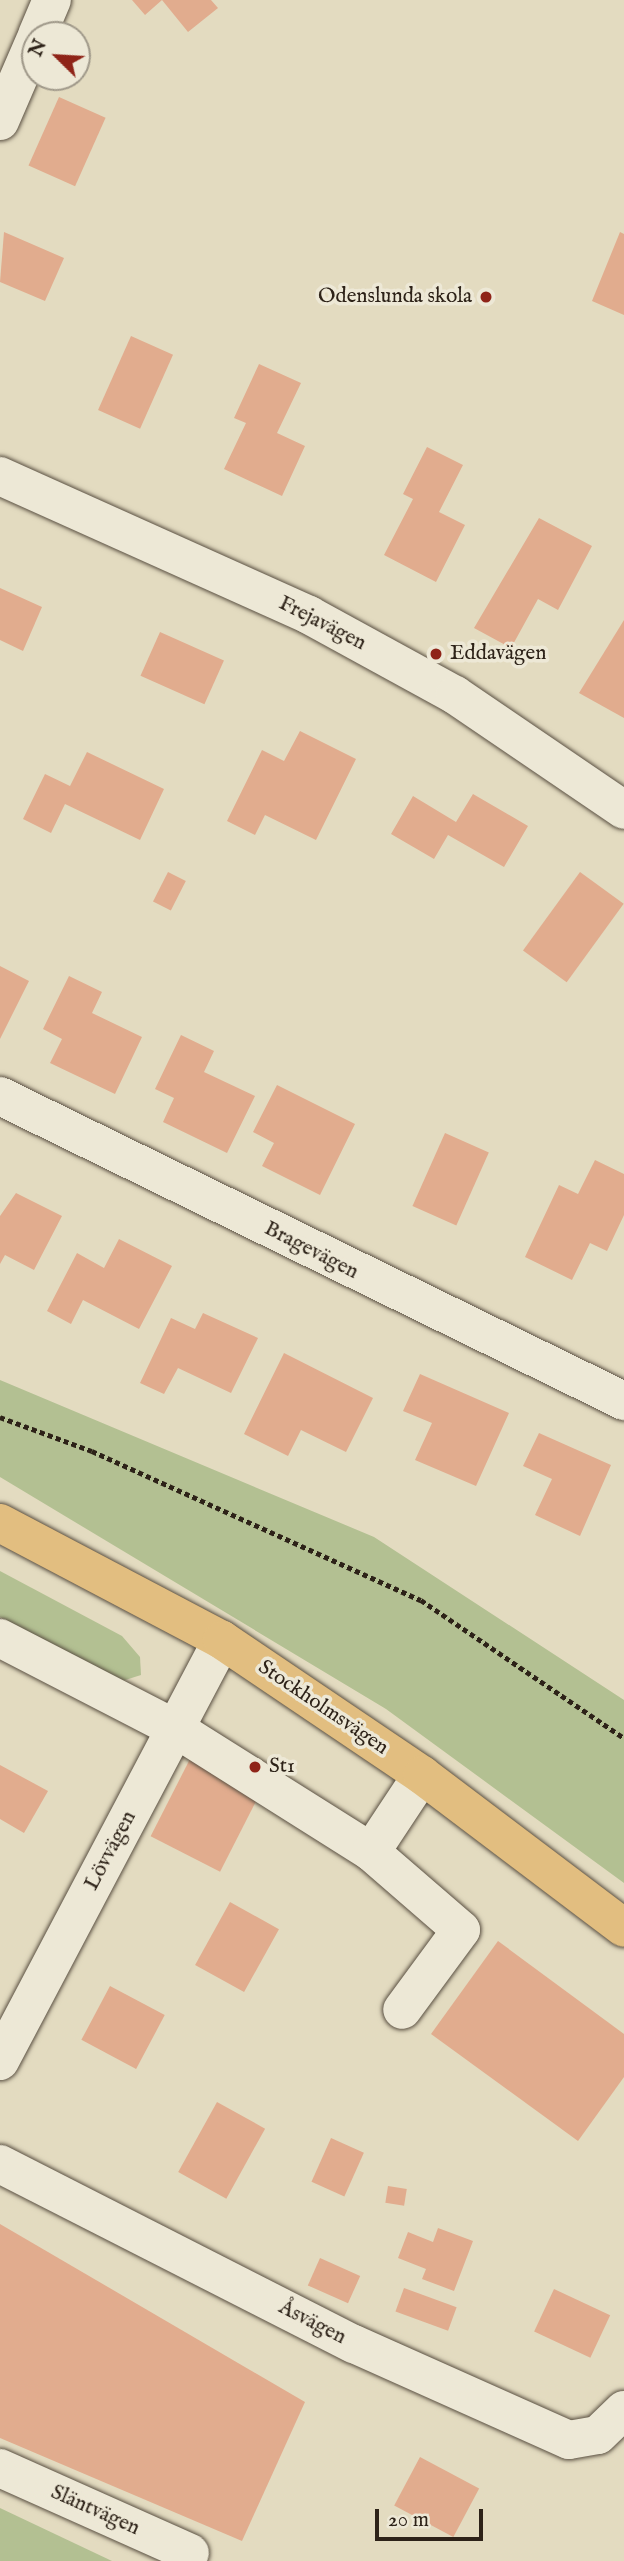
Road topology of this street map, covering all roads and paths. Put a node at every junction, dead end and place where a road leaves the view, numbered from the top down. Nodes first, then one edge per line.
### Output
1 (52, 0) edge
2 (43, 21) edge
3 (21, 72) edge
4 (0, 121) edge
5 (0, 476) edge
6 (624, 810) edge
7 (0, 1096) edge
8 (624, 1401) edge
9 (0, 1417) edge
10 (0, 1523) edge
11 (0, 1638) edge
12 (222, 1640) junction
13 (176, 1729) junction
14 (624, 1738) edge
15 (422, 1775) junction
16 (371, 1852) junction
17 (624, 1928) edge
18 (402, 2010) dead end
19 (0, 2061) edge
20 (0, 2164) edge
21 (623, 2417) edge
22 (0, 2468) edge
23 (190, 2553) dead end

1 - 2 street
3 - 4 street
5 - 6 street, Frejavägen
7 - 8 street, Bragevägen
9 - 14 path
10 - 12 main road, Stockholmsvägen
11 - 13 street
12 - 13 street, Lövvägen
12 - 15 main road, Stockholmsvägen
13 - 16 street
13 - 19 street, Lövvägen
15 - 16 street
15 - 17 main road, Stockholmsvägen
16 - 18 street
20 - 21 street, Åsvägen
22 - 23 street, Släntvägen

